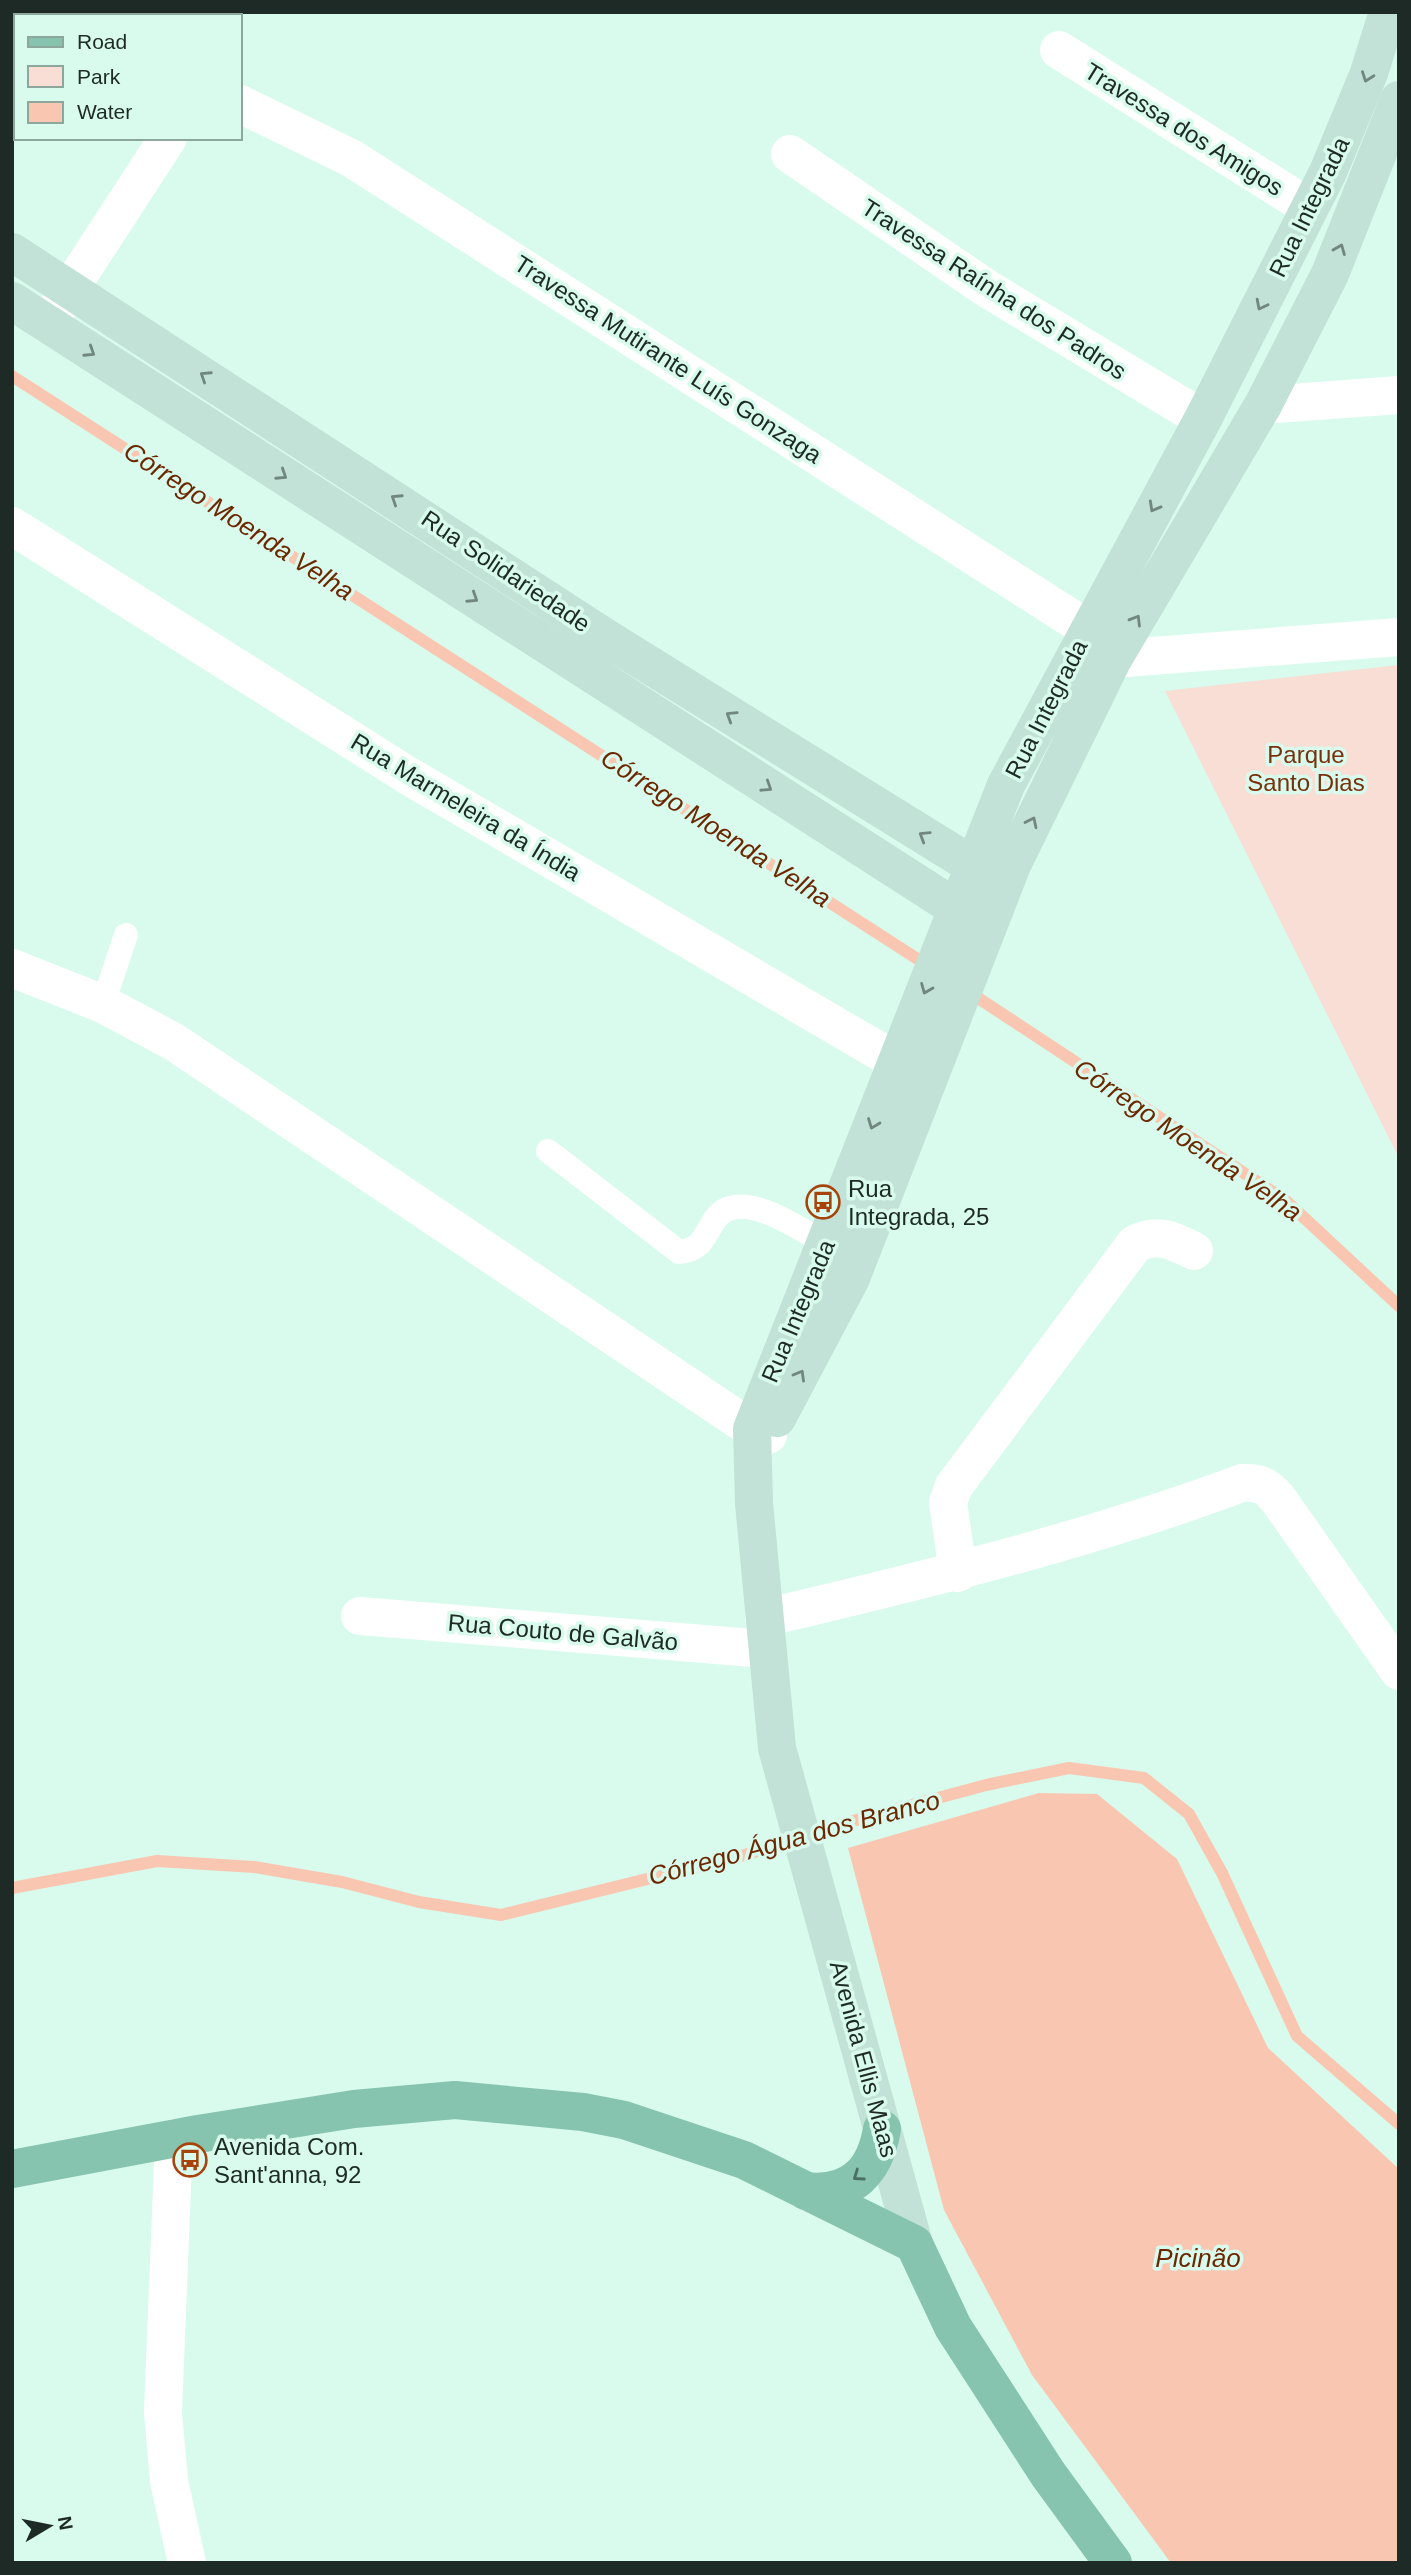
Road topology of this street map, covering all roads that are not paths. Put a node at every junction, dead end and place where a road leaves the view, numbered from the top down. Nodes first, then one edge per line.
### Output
1 (1388, 12) edge
2 (1059, 50) dead end
3 (242, 105) edge
4 (1353, 116) junction
5 (1396, 117) edge
6 (166, 140) edge
7 (790, 154) dead end
8 (1310, 208) junction
9 (12, 252) edge
10 (69, 288) junction
11 (12, 301) edge
12 (47, 324) junction
13 (1399, 395) edge
14 (1263, 405) junction
15 (1202, 419) junction
16 (12, 526) edge
17 (1087, 629) junction
18 (1399, 637) edge
19 (1112, 659) junction
20 (988, 875) junction
21 (126, 935) dead end
22 (964, 936) junction
23 (12, 968) edge
24 (103, 1004) junction
25 (917, 1056) junction
26 (548, 1151) dead end
27 (826, 1244) junction
28 (1194, 1251) dead end
29 (760, 1432) junction
30 (958, 1573) junction
31 (360, 1616) dead end
32 (765, 1633) junction
33 (1399, 1671) edge
34 (882, 2129) junction
35 (174, 2138) junction
36 (12, 2169) edge
37 (806, 2191) junction
38 (914, 2244) junction
39 (187, 2563) edge
40 (1113, 2563) edge

1 -> 4 main road, Rua Integrada
2 - 8 street, Travessa dos Amigos
3 - 17 street, Travessa Mutirante Luís Gonzaga
4 - 5 street
4 - 8 main road, Rua Integrada
14 -> 5 main road, Rua Integrada
6 - 10 street
7 - 15 street, Travessa Raínha dos Padros
8 -> 15 main road, Rua Integrada
9 - 10 main road, Rua Solidariedade
10 - 12 street
20 -> 10 main road, Rua Solidariedade
11 - 12 main road, Rua Solidariedade
12 -> 22 main road, Rua Solidariedade
13 - 14 street
19 -> 14 main road, Rua Integrada
15 -> 17 main road, Rua Integrada
16 - 25 street, Rua Marmeleira da Índia
17 - 20 main road, Rua Integrada
18 - 19 street
20 -> 19 main road, Rua Integrada
20 - 22 main road, Rua Integrada
21 - 24 lane
22 - 25 main road, Rua Integrada
23 - 24 street
24 - 29 street
25 -> 27 main road, Rua Integrada
29 -> 25 main road, Rua Integrada
26 - 27 lane
27 - 29 main road, Rua Integrada
28 - 30 street
29 - 32 main road, Avenida Ellis Maas
30 - 32 street, Rua Couto de Galvão
30 - 33 street, Rua Couto de Galvão
31 - 32 street, Rua Couto de Galvão
32 - 34 main road, Avenida Ellis Maas
34 -> 37 main road
34 - 38 main road, Avenida Ellis Maas
35 - 36 main road
35 - 37 main road
35 - 39 street
37 - 38 main road
38 - 40 main road, Avenida Ellis Maas

